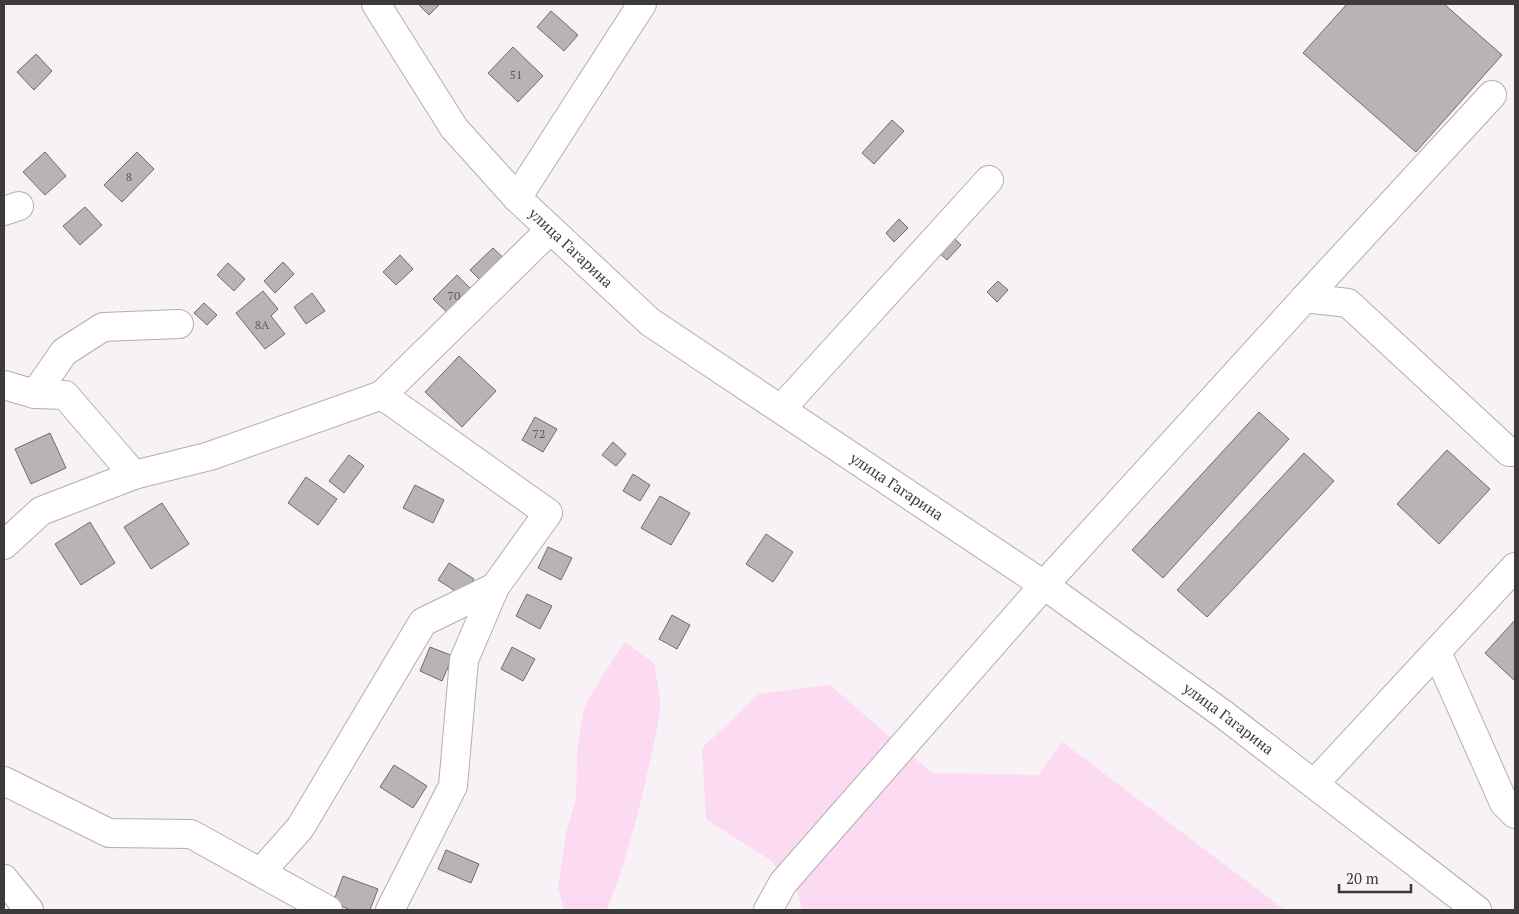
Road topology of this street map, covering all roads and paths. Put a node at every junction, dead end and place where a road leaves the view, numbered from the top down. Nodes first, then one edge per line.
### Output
1 (376, 4) edge
2 (642, 4) edge
3 (1492, 95) dead end
4 (989, 180) dead end
5 (517, 198) junction
6 (550, 230) junction
7 (1305, 298) junction
8 (179, 324) dead end
9 (4, 385) edge
10 (35, 394) junction
11 (382, 395) junction
12 (781, 409) junction
13 (1515, 452) edge
14 (134, 475) junction
15 (4, 544) edge
16 (1515, 567) edge
17 (1044, 585) junction
18 (495, 588) junction
19 (1436, 652) junction
20 (4, 781) edge
21 (1314, 784) junction
22 (1515, 814) edge
23 (262, 872) junction
24 (4, 879) edge
25 (29, 910) edge
26 (328, 910) edge
27 (390, 910) edge
28 (768, 910) edge
29 (1477, 910) edge

1 - 5 street, улица Гагарина
2 - 5 street
3 - 7 street
4 - 12 street
5 - 6 street, улица Гагарина
6 - 11 street
6 - 12 street, улица Гагарина
7 - 13 street
7 - 17 street
8 - 10 street
9 - 10 street
10 - 14 street
11 - 14 street
11 - 18 street
12 - 17 street, улица Гагарина
14 - 15 street
16 - 19 street
17 - 21 street, улица Гагарина
17 - 28 street
18 - 23 street
18 - 27 street
19 - 21 street
19 - 22 street
20 - 23 street
21 - 29 street, улица Гагарина
23 - 26 street
24 - 25 street

